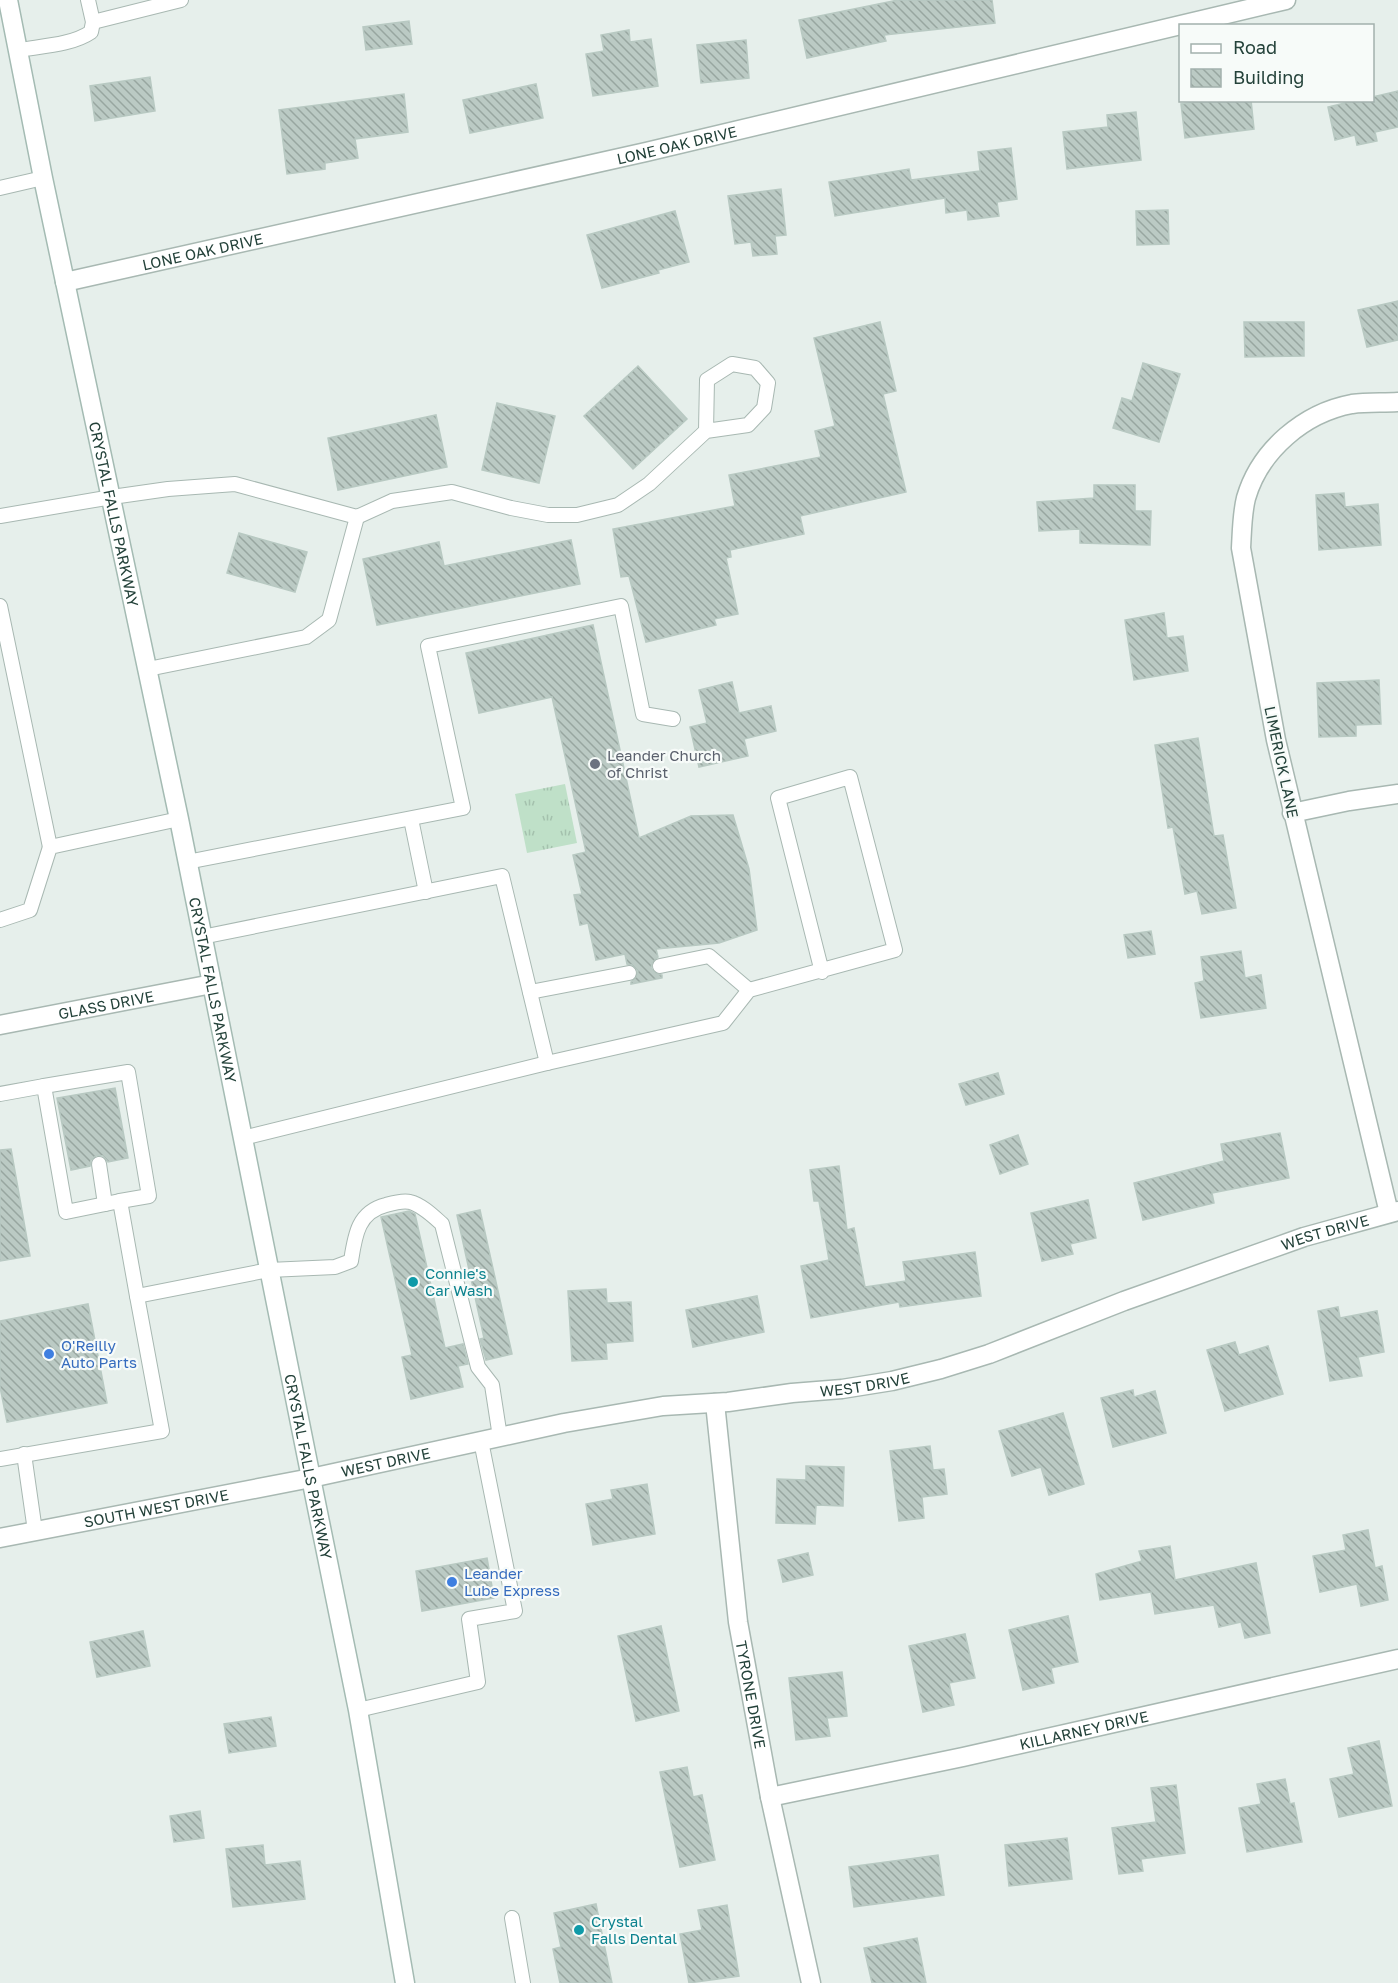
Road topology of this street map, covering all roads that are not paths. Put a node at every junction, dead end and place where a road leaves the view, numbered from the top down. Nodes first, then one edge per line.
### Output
1 (8, 0) edge
2 (88, 0) edge
3 (181, 0) edge
4 (1286, 0) edge
5 (93, 22) junction
6 (1185, 24) edge
7 (1179, 25) edge
8 (19, 50) junction
9 (43, 178) junction
10 (0, 188) edge
11 (65, 282) junction
12 (1398, 402) edge
13 (706, 431) junction
14 (112, 497) junction
15 (0, 516) edge
16 (357, 517) junction
17 (0, 606) edge
18 (148, 669) junction
19 (673, 719) dead end
20 (1398, 794) edge
21 (1292, 813) junction
22 (179, 819) junction
23 (411, 819) junction
24 (50, 847) junction
25 (188, 862) junction
26 (426, 892) junction
27 (0, 920) edge
28 (202, 938) junction
29 (660, 966) dead end
30 (822, 972) junction
31 (629, 973) dead end
32 (212, 984) junction
33 (749, 990) junction
34 (530, 992) junction
35 (0, 1025) edge
36 (547, 1063) junction
37 (44, 1086) junction
38 (0, 1094) edge
39 (243, 1138) junction
40 (99, 1164) dead end
41 (120, 1202) junction
42 (105, 1204) junction
43 (1394, 1212) edge
44 (269, 1269) junction
45 (137, 1296) junction
46 (715, 1403) junction
47 (500, 1437) junction
48 (481, 1441) junction
49 (24, 1454) junction
50 (0, 1459) edge
51 (311, 1478) junction
52 (35, 1531) junction
53 (0, 1538) edge
54 (1398, 1659) edge
55 (358, 1710) junction
56 (770, 1797) junction
57 (512, 1918) dead end
58 (405, 1983) edge
59 (523, 1983) edge
60 (811, 1983) edge

1 - 8 street, CRYSTAL FALLS PARKWAY
2 - 5 lane
3 - 5 lane
4 - 6 street, LONE OAK DRIVE
5 - 8 lane
7 - 11 street, LONE OAK DRIVE
8 - 9 street, CRYSTAL FALLS PARKWAY
9 - 10 lane
9 - 11 street, CRYSTAL FALLS PARKWAY
11 - 14 street, CRYSTAL FALLS PARKWAY
12 - 21 street, LIMERICK LANE
13 - 13 lane
13 - 16 lane
14 - 15 lane
14 - 16 lane
14 - 18 street, CRYSTAL FALLS PARKWAY
16 - 18 lane
17 - 24 lane
18 - 22 street, CRYSTAL FALLS PARKWAY
19 - 23 lane
20 - 21 street
21 - 43 street, LIMERICK LANE
22 - 24 lane
22 - 25 street, CRYSTAL FALLS PARKWAY
23 - 25 lane
23 - 26 lane
24 - 27 lane
25 - 28 street, CRYSTAL FALLS PARKWAY
26 - 28 lane
26 - 34 lane
28 - 32 street, CRYSTAL FALLS PARKWAY
29 - 33 lane
30 - 30 lane
30 - 33 lane
31 - 34 lane
32 - 35 street, GLASS DRIVE
32 - 39 street, CRYSTAL FALLS PARKWAY
33 - 36 lane
34 - 36 lane
36 - 39 lane
37 - 38 lane
37 - 41 lane
37 - 42 lane
39 - 44 street, CRYSTAL FALLS PARKWAY
40 - 42 lane
41 - 42 lane
41 - 45 lane
43 - 46 street, WEST DRIVE
44 - 45 lane
44 - 47 lane
44 - 51 street, CRYSTAL FALLS PARKWAY
45 - 49 lane
46 - 47 street, WEST DRIVE
46 - 56 street, TYRONE DRIVE
47 - 48 street, WEST DRIVE
48 - 51 street, WEST DRIVE
48 - 55 lane
49 - 50 lane
49 - 52 lane
51 - 52 street, SOUTH WEST DRIVE
51 - 55 street, CRYSTAL FALLS PARKWAY
52 - 53 street, SOUTH WEST DRIVE
54 - 56 street, KILLARNEY DRIVE
55 - 58 street, CRYSTAL FALLS PARKWAY
56 - 60 street, TYRONE DRIVE
57 - 59 lane

